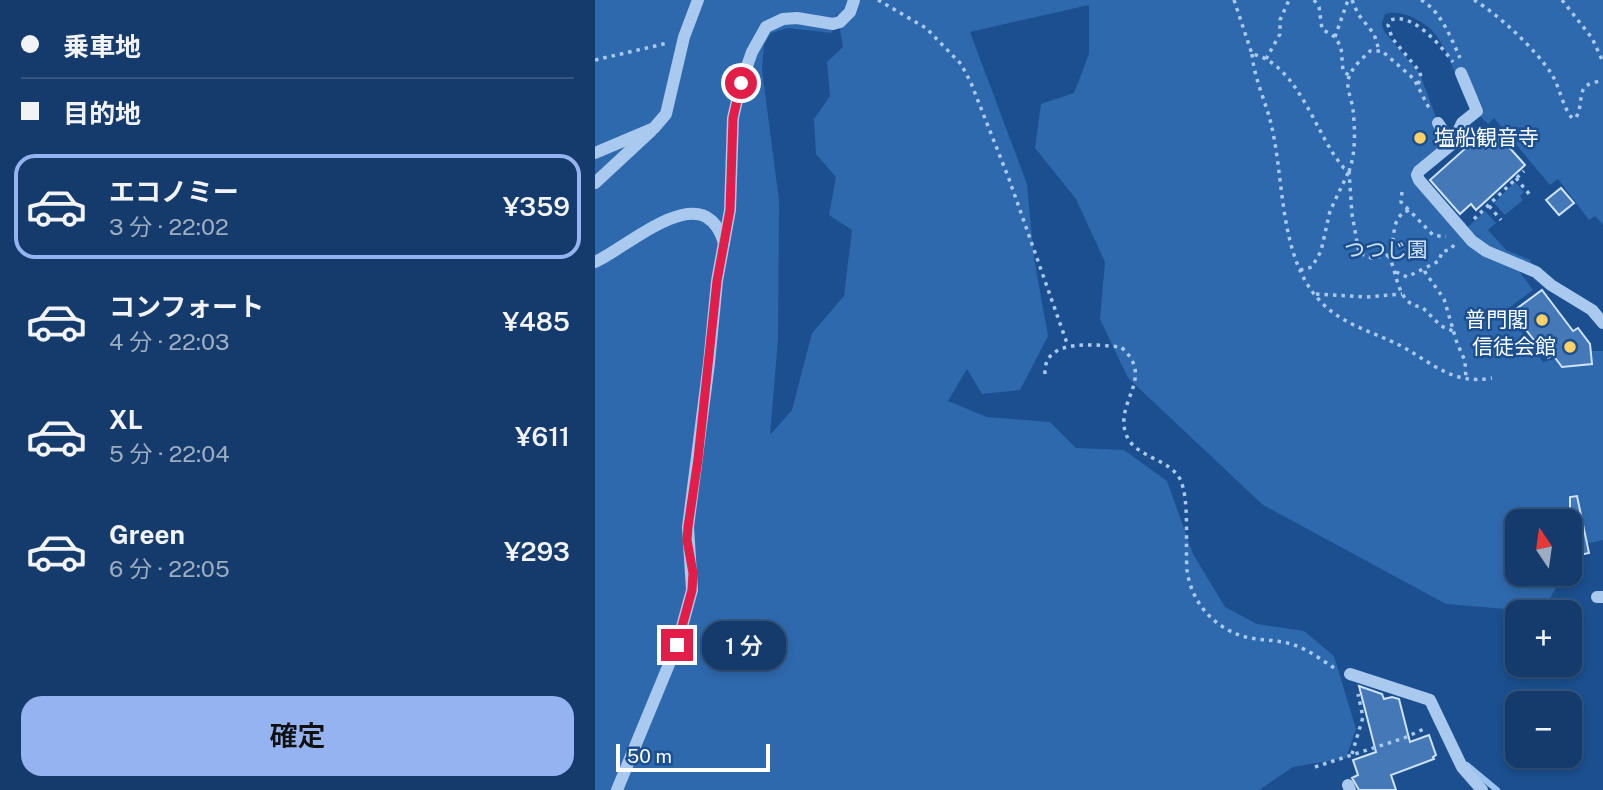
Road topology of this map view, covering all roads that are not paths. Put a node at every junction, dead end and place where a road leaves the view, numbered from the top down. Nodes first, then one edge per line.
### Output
1 (698, 0) edge
2 (854, 0) edge
3 (1461, 67) road end
4 (1438, 123) road end
5 (654, 128) junction
6 (1452, 144) junction
7 (595, 153) edge
8 (595, 183) edge
9 (724, 244) junction
10 (595, 262) edge
11 (1603, 322) edge
12 (1350, 674) road end
13 (617, 790) edge
14 (1482, 790) edge

1 - 5 lane
2 - 9 lane
3 - 6 lane
4 - 6 lane
5 - 7 lane
5 - 8 lane
6 - 11 lane
9 - 10 lane
9 - 13 lane
12 - 14 lane

